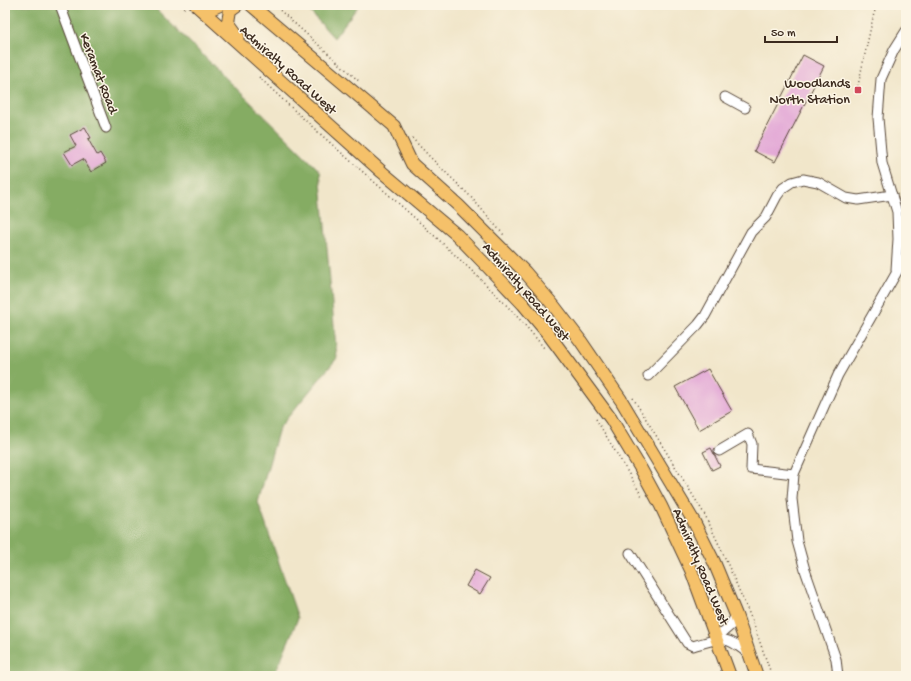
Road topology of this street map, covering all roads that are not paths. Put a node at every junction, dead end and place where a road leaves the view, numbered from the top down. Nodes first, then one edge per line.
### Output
1 (60, 5) edge
2 (220, 5) edge
3 (237, 5) edge
4 (250, 6) edge
5 (193, 7) edge
6 (906, 31) edge
7 (256, 60) junction
8 (725, 97) dead end
9 (745, 108) dead end
10 (106, 128) dead end
11 (892, 195) junction
12 (906, 256) edge
13 (896, 274) junction
14 (648, 376) dead end
15 (719, 451) dead end
16 (794, 474) junction
17 (630, 553) dead end
18 (736, 615) junction
19 (716, 638) junction
20 (750, 656) junction
21 (730, 676) edge
22 (757, 676) edge
23 (838, 676) edge

1 - 10 street, Keramat Road
2 - 5 main road
3 - 7 main road
4 - 18 main road, Admiralty Road West
5 - 7 main road, Admiralty Road West
6 - 11 street
7 - 19 main road, Admiralty Road West
8 - 9 street
11 - 13 street
11 - 14 street
12 - 13 street
13 - 16 street
15 - 16 street
16 - 23 street
17 - 19 street
18 - 19 street
18 - 20 main road, Admiralty Road West
19 - 20 street
19 - 21 main road, Admiralty Road West
20 - 22 main road, Admiralty Road West

